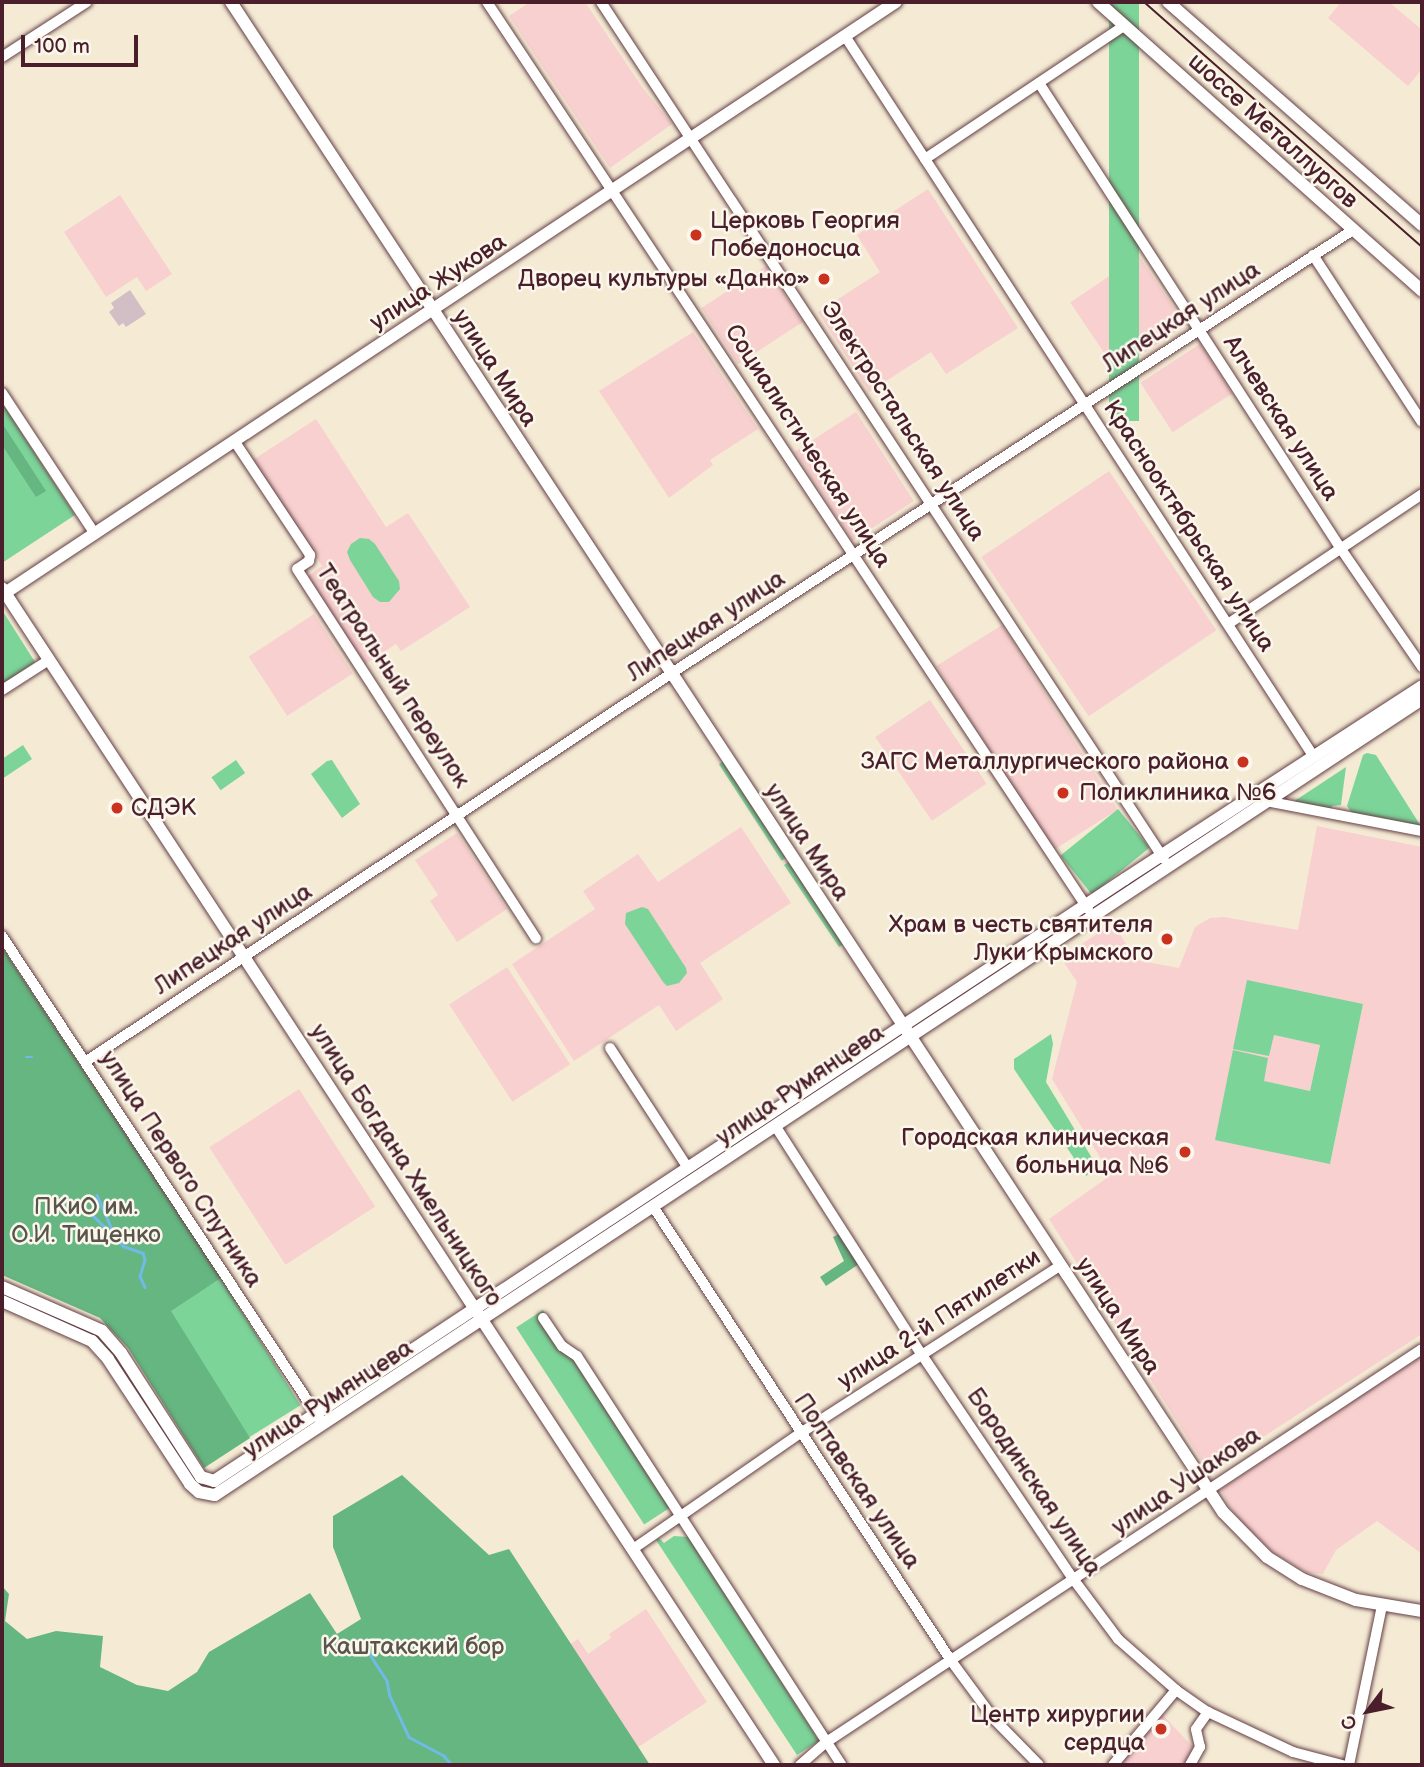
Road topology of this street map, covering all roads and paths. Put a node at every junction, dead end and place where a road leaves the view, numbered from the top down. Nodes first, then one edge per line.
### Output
1 (87, 2) edge
2 (232, 2) edge
3 (487, 2) edge
4 (601, 2) edge
5 (896, 2) edge
6 (1098, 2) edge
7 (1168, 2) edge
8 (1124, 26) junction
9 (845, 36) junction
10 (2, 57) edge
11 (1039, 83) junction
12 (692, 139) junction
13 (925, 159) junction
14 (615, 190) junction
15 (1422, 225) edge
16 (1353, 230) junction
17 (1313, 255) junction
18 (1422, 290) edge
19 (432, 310) junction
20 (1199, 330) junction
21 (2, 393) edge
22 (1085, 405) junction
23 (1422, 422) edge
24 (236, 442) junction
25 (1422, 494) edge
26 (932, 503) junction
27 (95, 534) junction
28 (1340, 549) junction
29 (854, 554) junction
30 (3, 592) edge
31 (1228, 624) junction
32 (49, 660) junction
33 (1422, 667) edge
34 (671, 674) junction
35 (1422, 686) edge
36 (2, 690) edge
37 (1422, 699) edge
38 (1356, 735) junction
39 (1314, 757) junction
40 (1266, 801) junction
41 (458, 816) junction
42 (1422, 831) edge
43 (1165, 860) junction
44 (1089, 910) junction
45 (2, 936) edge
46 (536, 939) dead end
47 (244, 957) junction
48 (906, 1031) junction
49 (610, 1048) dead end
50 (85, 1062) junction
51 (776, 1127) junction
52 (688, 1168) junction
53 (654, 1208) junction
54 (1060, 1266) junction
55 (2, 1287) edge
56 (2, 1301) edge
57 (476, 1309) junction
58 (543, 1318) dead end
59 (484, 1321) junction
60 (1422, 1349) edge
61 (922, 1355) junction
62 (317, 1414) junction
63 (324, 1426) junction
64 (799, 1434) junction
65 (210, 1481) junction
66 (199, 1492) junction
67 (1209, 1492) junction
68 (681, 1518) junction
69 (633, 1549) junction
70 (1074, 1580) junction
71 (1382, 1606) junction
72 (1422, 1611) edge
73 (952, 1662) junction
74 (1176, 1690) junction
75 (1208, 1712) junction
76 (825, 1743) junction
77 (775, 1765) edge
78 (800, 1765) edge
79 (842, 1765) edge
80 (1040, 1765) edge
81 (1113, 1765) edge
82 (1190, 1765) edge
83 (1342, 1765) edge
84 (1349, 1765) edge

1 - 10 street
2 - 19 main road, улица Мира
3 - 14 street, Социалистическая улица
4 - 12 street, Электростальская улица
5 - 9 main road, улица Жукова
6 - 8 main road, шоссе Металлургов
7 - 15 main road, шоссе Металлургов
8 - 11 street
8 - 16 main road, шоссе Металлургов
9 - 12 main road, улица Жукова
9 - 13 street, Краснооктябрьская улица
11 - 13 street
11 - 20 street, Алчевская улица
12 - 14 main road, улица Жукова
12 - 26 street, Электростальская улица
13 - 22 street, Краснооктябрьская улица
14 - 19 main road, улица Жукова
14 - 29 street, Социалистическая улица
16 - 17 street, Липецкая улица
16 - 18 main road, шоссе Металлургов
17 - 20 street, Липецкая улица
17 - 23 street
19 - 24 main road, улица Жукова
19 - 34 main road, улица Мира
20 - 22 street, Липецкая улица
20 - 28 street, Алчевская улица
21 - 27 street
22 - 26 street, Липецкая улица
22 - 31 street, Краснооктябрьская улица
24 - 27 main road, улица Жукова
24 - 41 street, Театральный переулок
25 - 28 street
26 - 29 street, Липецкая улица
26 - 43 street, Электростальская улица
27 - 30 main road, улица Жукова
28 - 31 street
28 - 33 street, Алчевская улица
29 - 34 street, Липецкая улица
29 - 44 street, Социалистическая улица
30 - 32 main road, улица Богдана Хмельницкого
31 - 39 street, Краснооктябрьская улица
32 - 36 street
32 - 47 main road, улица Богдана Хмельницкого
34 - 41 street, Липецкая улица
34 - 48 main road, улица Мира
35 - 38 main road, улица Румянцева
37 - 38 main road, улица Румянцева
38 - 39 main road, улица Румянцева
38 - 40 main road, улица Румянцева
39 - 43 main road, улица Румянцева
40 - 42 street
40 - 43 main road, улица Румянцева
41 - 46 street, Театральный переулок
41 - 47 street, Липецкая улица
43 - 44 main road, улица Румянцева
44 - 48 main road, улица Румянцева
45 - 50 street, улица Первого Спутника
47 - 50 street, Липецкая улица
47 - 57 main road, улица Богдана Хмельницкого
48 - 51 main road, улица Румянцева
48 - 52 main road, улица Румянцева
48 - 54 main road, улица Мира
49 - 52 street
50 - 62 street, улица Первого Спутника
51 - 53 main road, улица Румянцева
51 - 61 street, Бородинская улица
52 - 57 main road, улица Румянцева
53 - 59 main road, улица Румянцева
53 - 64 street, Полтавская улица
54 - 61 street, улица 2-й Пятилетки
54 - 67 main road, улица Мира
55 - 65 main road
56 - 66 main road
57 - 59 main road, улица Богдана Хмельницкого
57 - 62 main road, улица Румянцева
58 - 68 street
59 - 63 main road, улица Румянцева
59 - 69 main road, улица Богдана Хмельницкого
60 - 67 street, улица Ушакова
61 - 64 street, улица 2-й Пятилетки
61 - 70 street, Бородинская улица
62 - 63 street, улица Первого Спутника
62 - 65 main road, улица Румянцева
63 - 66 main road, улица Румянцева
64 - 68 street, улица 2-й Пятилетки
64 - 73 street, Полтавская улица
65 - 66 main road, улица Румянцева
67 - 70 street, улица Ушакова
67 - 71 main road, улица Мира
68 - 69 street, улица 2-й Пятилетки
68 - 76 street
69 - 77 main road, улица Богдана Хмельницкого
70 - 73 street, улица Ушакова
70 - 74 street, Бородинская улица
71 - 72 main road, улица Мира
71 - 84 street
73 - 76 street, улица Ушакова
73 - 80 street, Полтавская улица
74 - 75 street, Бородинская улица
74 - 81 street
75 - 82 street
75 - 83 street, Бородинская улица
76 - 78 street, улица Ушакова
76 - 79 street

